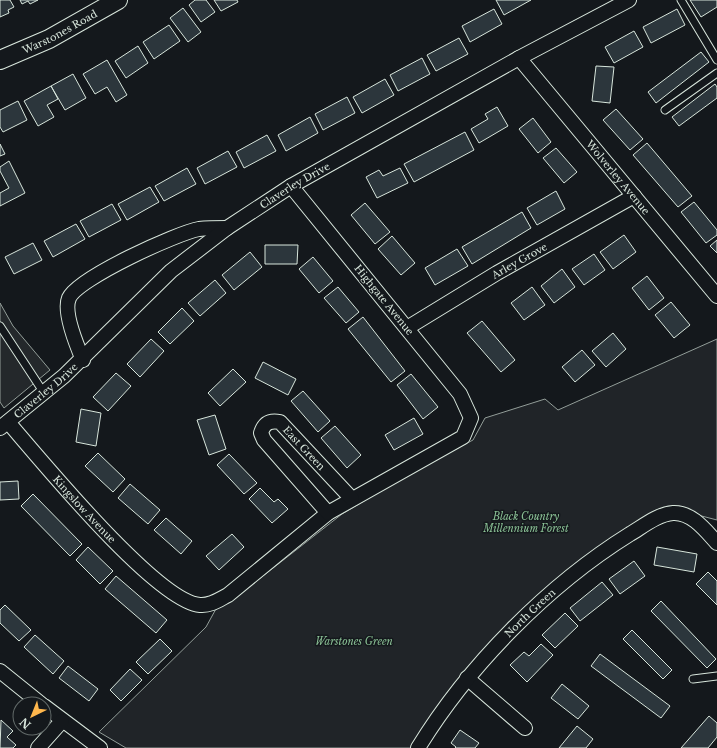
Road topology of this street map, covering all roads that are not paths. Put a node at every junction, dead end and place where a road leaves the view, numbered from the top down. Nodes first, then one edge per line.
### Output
1 (118, 0) edge
2 (629, 0) edge
3 (681, 0) edge
4 (519, 58) junction
5 (0, 60) edge
6 (717, 60) edge
7 (717, 73) edge
8 (665, 110) dead end
9 (291, 186) junction
10 (634, 196) junction
11 (227, 228) junction
12 (717, 296) edge
13 (0, 326) edge
14 (407, 328) junction
15 (83, 360) junction
16 (44, 393) junction
17 (4, 425) edge
18 (352, 499) junction
19 (328, 513) junction
20 (717, 543) edge
21 (0, 671) edge
22 (717, 676) edge
23 (467, 678) junction
24 (693, 679) dead end
25 (31, 696) edge
26 (52, 713) edge
27 (62, 721) junction
28 (525, 728) dead end
29 (38, 748) edge
30 (100, 748) edge
31 (418, 748) edge

1 - 5 street, Warstones Road
2 - 4 street, Claverley Drive
3 - 6 lane
4 - 9 street, Claverley Drive
4 - 10 street, Wolverley Avenue
7 - 8 lane
9 - 11 street, Claverley Drive
9 - 14 street, Highgate Avenue
10 - 12 street, Wolverley Avenue
10 - 14 street, Arley Grove
11 - 15 street, Claverley Drive
11 - 15 street
13 - 16 lane
14 - 18 street, Highgate Avenue
15 - 16 street, Claverley Drive
16 - 17 street, Claverley Drive
17 - 19 street, Kingslow Avenue
18 - 19 street
18 - 19 street, East Green
20 - 23 street, North Green
21 - 25 street
22 - 24 lane
23 - 28 street
23 - 31 street, North Green
26 - 27 street
27 - 29 street
27 - 30 street

